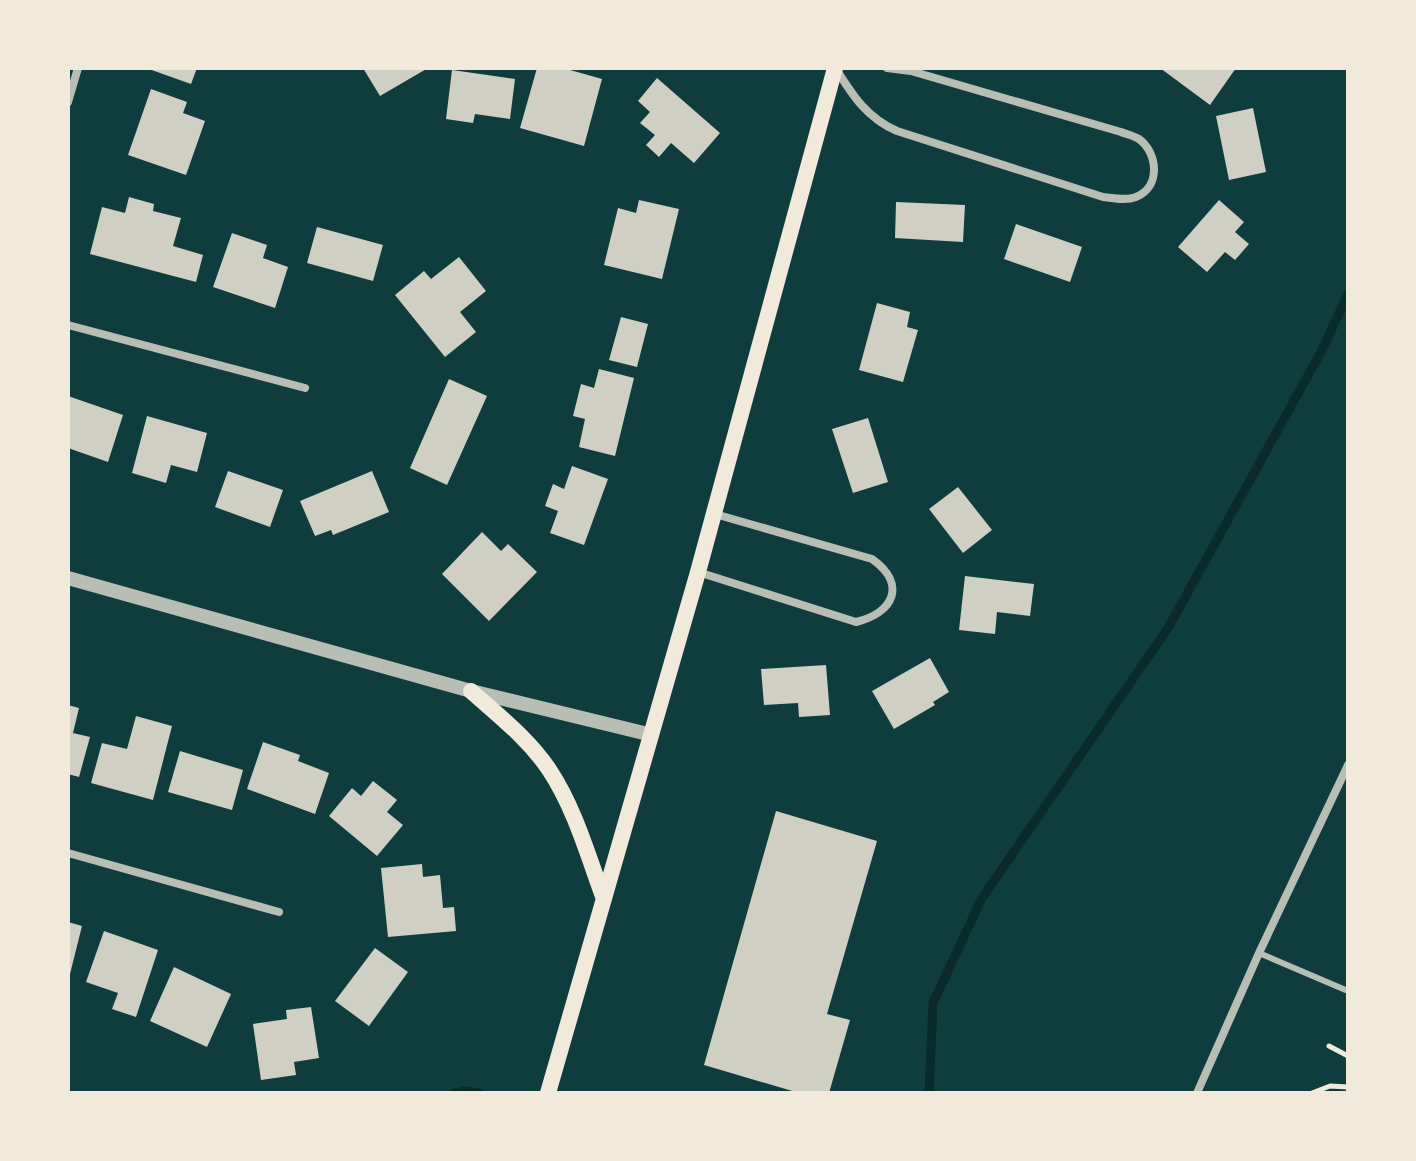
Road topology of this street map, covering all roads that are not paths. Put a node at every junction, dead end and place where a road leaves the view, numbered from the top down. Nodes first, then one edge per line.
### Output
1 (78, 68) edge
2 (836, 68) edge
3 (887, 68) edge
4 (68, 102) edge
5 (68, 325) edge
6 (305, 388) dead end
7 (713, 513) junction
8 (698, 572) junction
9 (68, 578) edge
10 (471, 691) junction
11 (652, 735) junction
12 (1348, 765) edge
13 (68, 853) edge
14 (604, 899) junction
15 (279, 912) dead end
16 (1259, 953) junction
17 (1348, 991) edge
18 (548, 1093) edge
19 (1197, 1093) edge

1 - 4 street
2 - 3 street
2 - 7 main road
5 - 6 street
7 - 8 main road
7 - 8 street
8 - 11 main road
9 - 10 street
10 - 11 street
10 - 14 main road
11 - 14 main road
12 - 16 street
13 - 15 street
14 - 18 main road
16 - 17 lane
16 - 19 street

